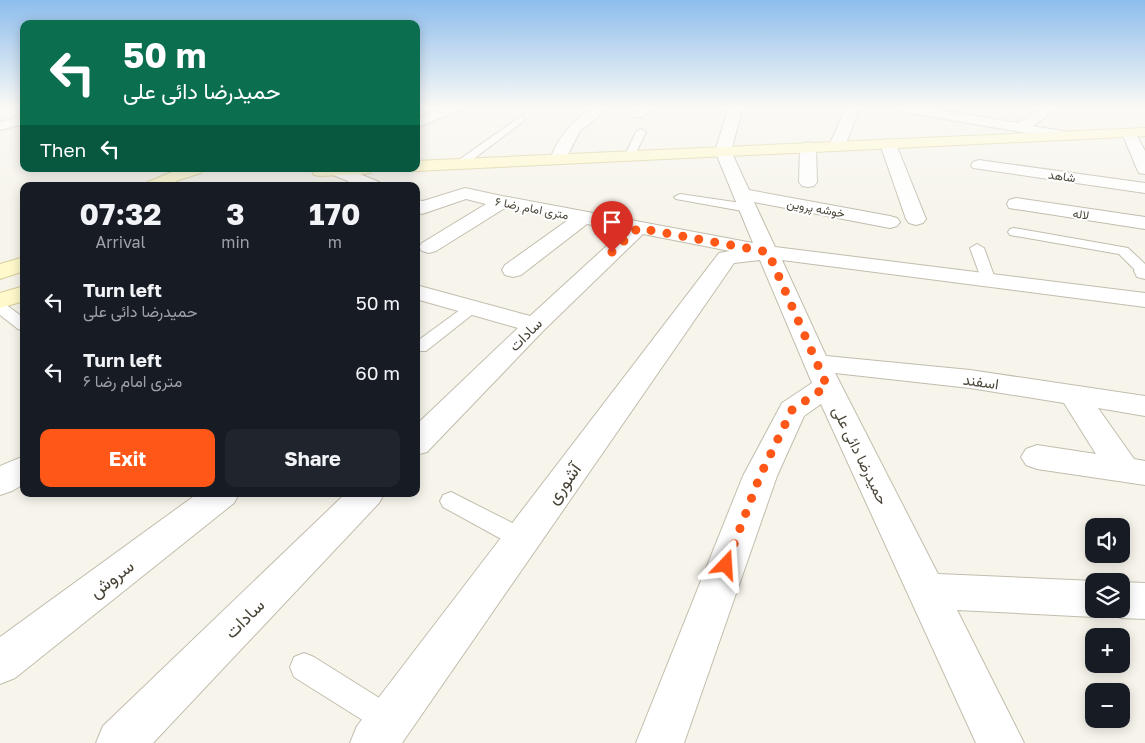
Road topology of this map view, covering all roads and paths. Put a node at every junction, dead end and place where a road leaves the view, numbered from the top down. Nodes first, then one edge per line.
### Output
1 (490, 142) edge
2 (564, 142) edge
3 (636, 142) edge
4 (726, 142) edge
5 (839, 142) edge
6 (940, 142) edge
7 (1139, 142) edge
8 (888, 144) junction
9 (837, 146) junction
10 (808, 147) junction
11 (724, 150) junction
12 (630, 155) junction
13 (558, 159) junction
14 (1143, 160) edge
15 (460, 164) junction
16 (979, 165) dead end
17 (420, 166) edge
18 (340, 172) edge
19 (174, 173) edge
20 (324, 174) edge
21 (160, 182) edge
22 (357, 182) edge
23 (808, 182) dead end
24 (1145, 188) edge
25 (680, 197) dead end
26 (745, 201) junction
27 (502, 202) junction
28 (1016, 204) dead end
29 (420, 207) edge
30 (583, 218) junction
31 (916, 219) dead end
32 (890, 222) dead end
33 (1145, 223) edge
34 (638, 228) junction
35 (1014, 232) dead end
36 (429, 248) dead end
37 (977, 248) dead end
38 (768, 252) junction
39 (20, 264) edge
40 (513, 270) dead end
41 (1145, 271) edge
42 (0, 272) edge
43 (989, 280) junction
44 (420, 293) edge
45 (20, 294) edge
46 (1145, 300) edge
47 (0, 301) edge
48 (0, 307) edge
49 (472, 307) junction
50 (20, 323) edge
51 (534, 325) junction
52 (420, 347) dead end
53 (822, 374) junction
54 (1074, 395) junction
55 (1145, 406) edge
56 (420, 440) edge
57 (1038, 457) dead end
58 (20, 470) edge
59 (1134, 472) edge
60 (0, 482) edge
61 (218, 497) edge
62 (364, 497) edge
63 (451, 501) dead end
64 (522, 539) junction
65 (927, 591) junction
66 (1085, 599) edge
67 (1130, 600) edge
68 (1145, 601) edge
69 (0, 663) edge
70 (304, 666) dead end
71 (382, 732) edge
72 (120, 743) edge
73 (660, 743) edge
74 (1000, 743) edge

1 - 15 lane
2 - 13 street
3 - 12 lane
4 - 11 street
5 - 9 street
6 - 8 street
7 - 14 street
8 - 9 street
8 - 31 street
9 - 10 street
10 - 11 street
10 - 23 street
11 - 12 street
11 - 26 street, حمیدرضا دائی علی
12 - 13 street
13 - 15 street
15 - 17 street
16 - 24 street, شاهد
18 - 20 street
19 - 21 street
20 - 22 street
25 - 26 lane
26 - 32 street, خوشه پروین
26 - 38 street, حمیدرضا دائی علی
27 - 29 street, ۶ متری امام رضا
27 - 30 street, ۶ متری امام رضا
27 - 36 street
28 - 33 street, لاله
30 - 34 street, ۶ متری امام رضا
30 - 40 street
34 - 38 street, ۶ متری امام رضا
34 - 51 street, سادات
35 - 41 lane
37 - 43 lane
38 - 43 street
38 - 53 street, حمیدرضا دائی علی
38 - 64 street, آشوری
39 - 42 street
43 - 46 street
44 - 49 street
45 - 47 street
48 - 50 lane
49 - 51 street
49 - 52 lane
51 - 56 street, سادات
53 - 54 street, اسفند
53 - 65 street, حمیدرضا دائی علی
53 - 73 street
54 - 55 street, اسفند
54 - 59 street
57 - 59 street
58 - 60 street
61 - 69 street, سروش
62 - 72 street, سادات
63 - 64 lane
64 - 71 street, آشوری
65 - 66 street
65 - 74 street, حمیدرضا دائی علی
67 - 68 street
70 - 71 lane

